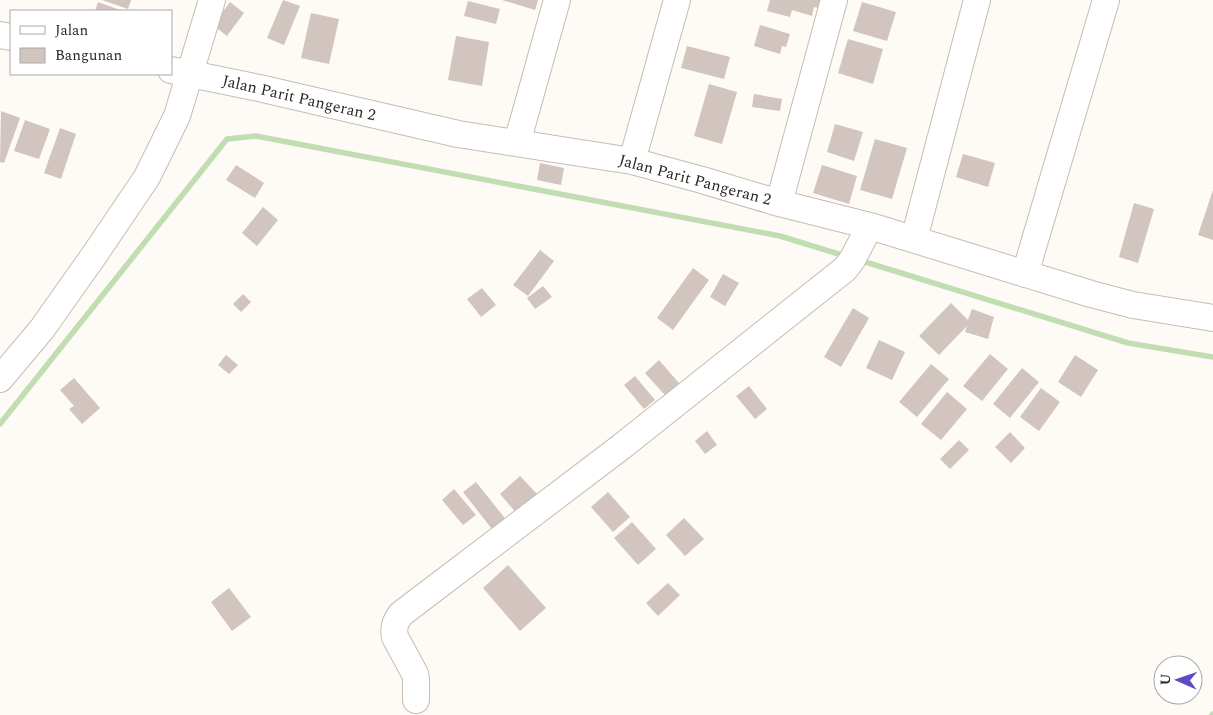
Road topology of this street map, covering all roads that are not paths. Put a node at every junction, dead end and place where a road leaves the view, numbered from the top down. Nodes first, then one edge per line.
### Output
1 (212, 0) edge
2 (557, 0) edge
3 (677, 0) edge
4 (834, 0) edge
5 (977, 0) edge
6 (1106, 0) edge
7 (180, 72) edge
8 (517, 144) junction
9 (632, 161) junction
10 (779, 203) junction
11 (914, 239) junction
12 (862, 242) junction
13 (1025, 274) junction
14 (1213, 318) edge
15 (0, 379) edge
16 (416, 700) dead end

1 - 7 street
2 - 8 street
3 - 9 street
4 - 10 street
5 - 11 street
6 - 13 street
7 - 8 street, Jalan Parit Pangeran 2
7 - 15 street
8 - 9 street, Jalan Parit Pangeran 2
9 - 10 street, Jalan Parit Pangeran 2
10 - 12 street, Jalan Parit Pangeran 2
11 - 12 street, Jalan Parit Pangeran 2
11 - 13 street, Jalan Parit Pangeran 2
12 - 16 street
13 - 14 street, Jalan Parit Pangeran 2

